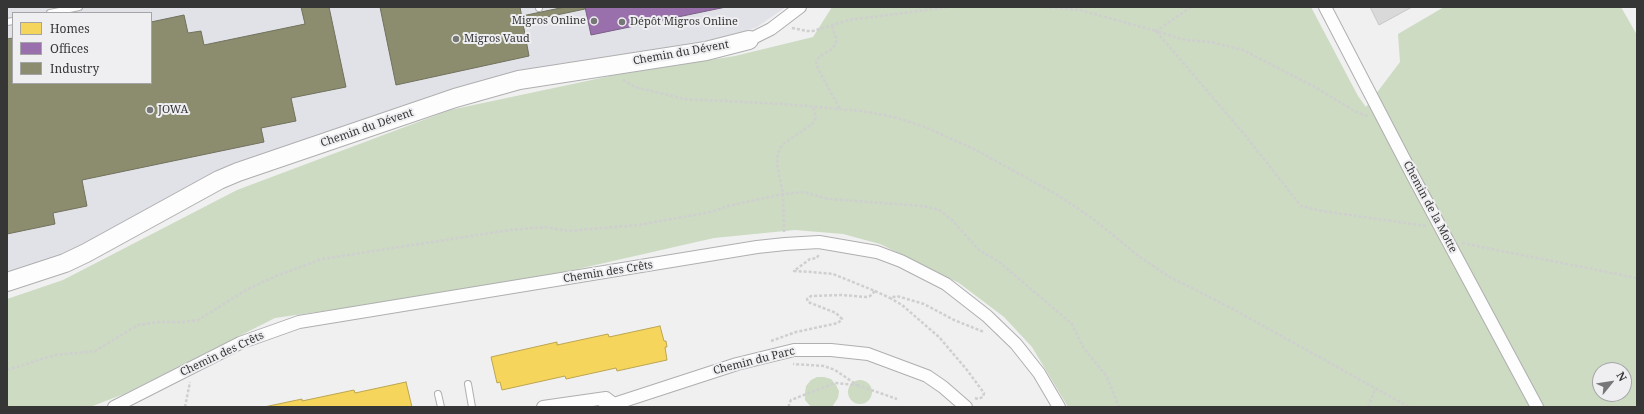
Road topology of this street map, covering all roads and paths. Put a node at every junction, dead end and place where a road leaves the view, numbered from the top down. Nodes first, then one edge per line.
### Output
1 (79, 7) edge
2 (800, 7) edge
3 (949, 7) edge
4 (1045, 7) edge
5 (1190, 7) edge
6 (1324, 7) edge
7 (55, 12) edge
8 (778, 24) junction
9 (832, 26) junction
10 (1156, 31) junction
11 (749, 40) joint
12 (608, 66) junction
13 (812, 107) junction
14 (840, 110) junction
15 (1384, 120) junction
16 (1442, 229) junction
17 (1448, 241) junction
18 (819, 242) junction
19 (785, 244) junction
20 (1637, 278) edge
21 (7, 282) edge
22 (875, 291) junction
23 (890, 298) junction
24 (986, 333) dead end
25 (765, 344) dead end
26 (774, 354) junction
27 (193, 367) junction
28 (468, 384) dead end
29 (857, 385) junction
30 (1375, 389) junction
31 (438, 394) dead end
32 (897, 399) dead end
33 (969, 402) edge
34 (611, 406) edge
35 (114, 407) edge
36 (186, 407) edge
37 (441, 407) edge
38 (472, 407) edge
39 (543, 407) edge
40 (790, 407) edge
41 (1059, 407) edge
42 (1368, 407) edge
43 (1409, 407) edge
44 (1537, 407) edge

1 - 7 lane
2 - 8 street
3 - 9 path
4 - 10 path
5 - 10 path
6 - 15 street, Chemin de la Motte
8 - 9 path
8 - 11 street
9 - 14 path
10 - 15 path
10 - 16 path
11 - 12 street, Chemin du Dévent
12 - 13 path
12 - 21 street, Chemin du Dévent
13 - 14 path
13 - 19 path
14 - 30 path
15 - 16 street, Chemin de la Motte
16 - 17 street, Chemin de la Motte
17 - 20 path
17 - 44 street, Chemin de la Motte
18 - 19 street, Chemin des Crêts
18 - 22 path
18 - 41 street, Chemin des Crêts
19 - 27 street, Chemin des Crêts
22 - 23 path
22 - 25 path
23 - 24 path
23 - 33 path
26 - 29 path
26 - 33 street, Chemin du Parc
26 - 34 street, Chemin du Parc
27 - 35 street, Chemin des Crêts
27 - 36 path
28 - 38 lane
29 - 32 path
29 - 40 path
30 - 42 path
30 - 43 path
31 - 37 lane
34 - 39 street

